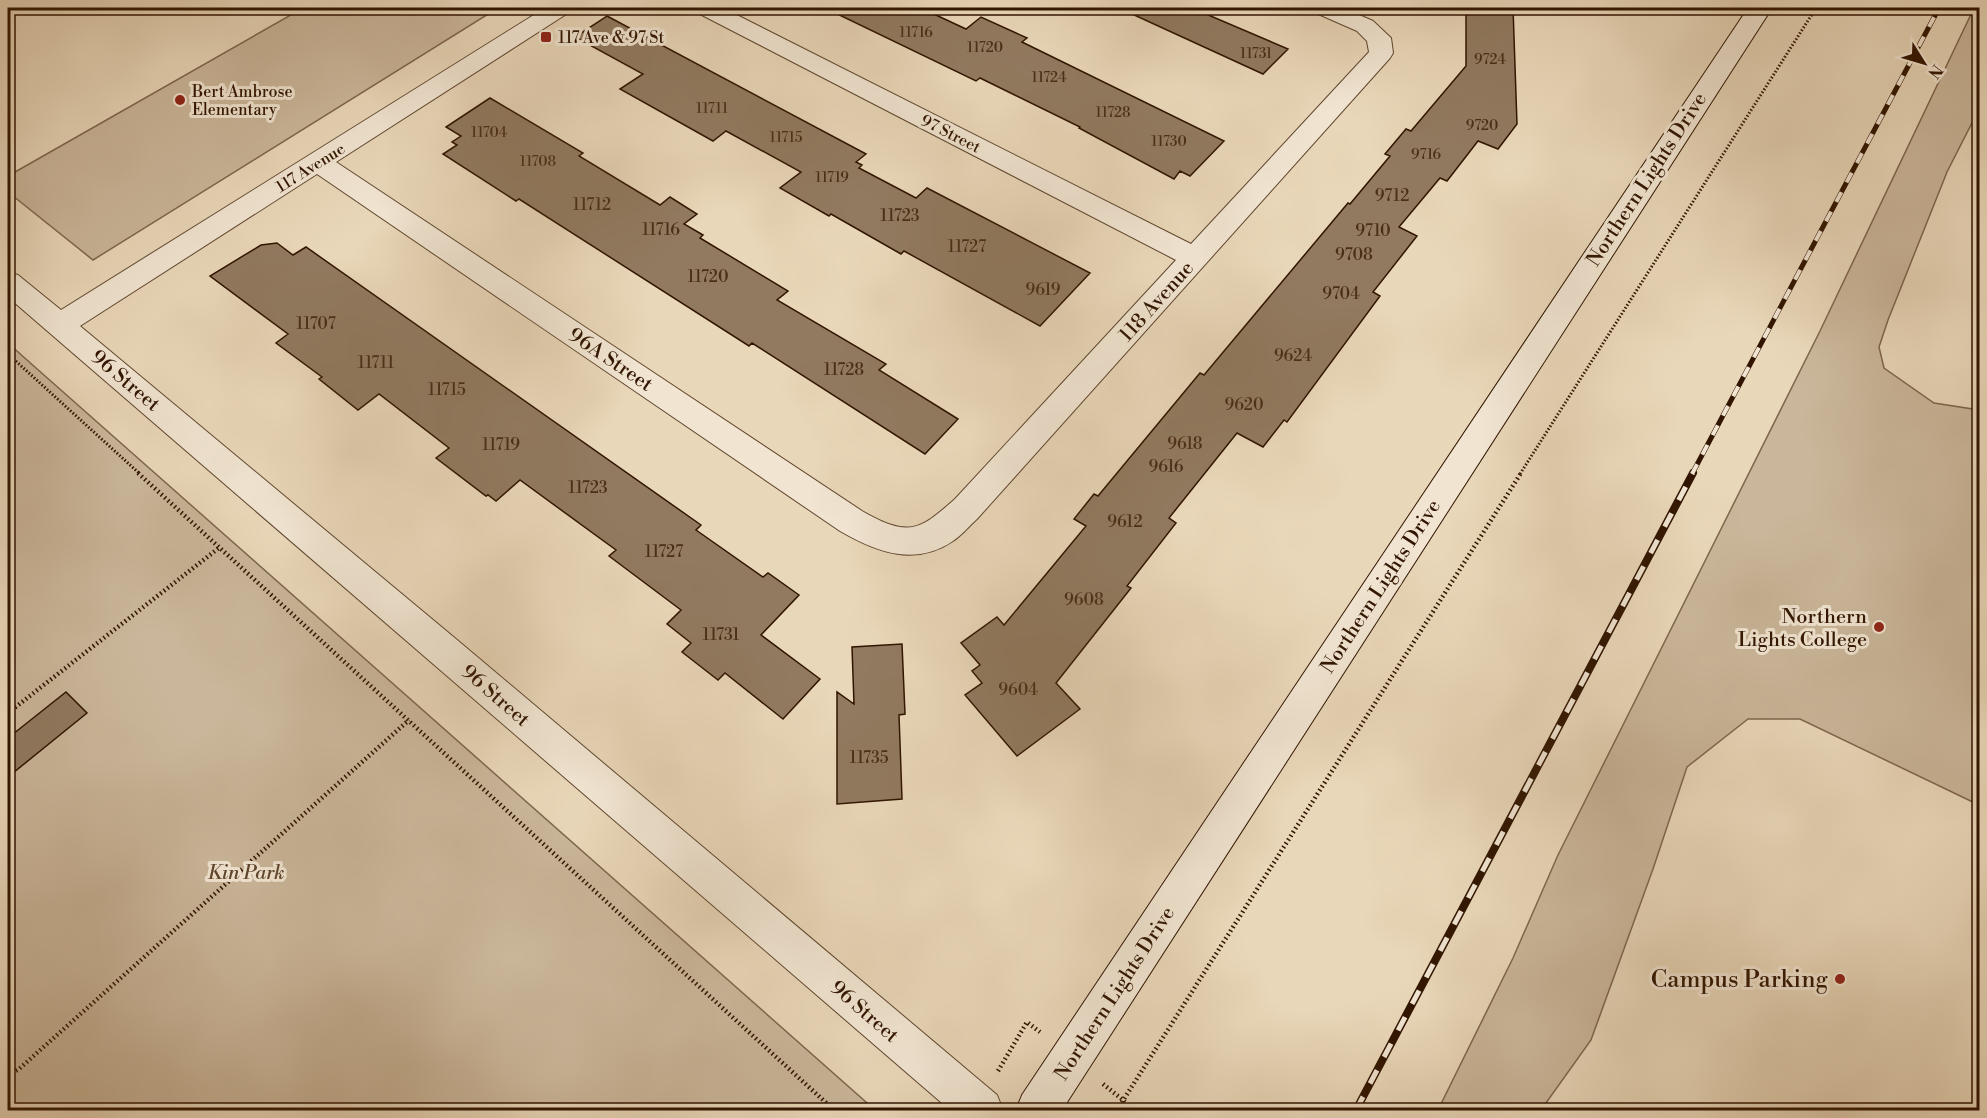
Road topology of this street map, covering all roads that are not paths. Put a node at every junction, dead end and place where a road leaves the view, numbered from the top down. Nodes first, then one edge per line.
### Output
1 (560, 8) edge
2 (706, 8) edge
3 (1324, 8) edge
4 (1745, 8) edge
5 (1760, 8) edge
6 (1723, 61) junction
7 (318, 162) junction
8 (1196, 258) junction
9 (8, 282) edge
10 (60, 325) junction
11 (909, 544) joint
12 (980, 1108) edge
13 (1037, 1110) edge

1 - 7 street, 117 Avenue
2 - 8 street, 97 Street
3 - 8 street, 118 Avenue
4 - 6 street, Northern Lights Drive
5 - 6 street, Northern Lights Drive
6 - 13 street, Northern Lights Drive
7 - 10 street, 117 Avenue
7 - 11 street, 96A Street
8 - 11 street, 118 Avenue
9 - 10 street, 96 Street
10 - 12 street, 96 Street

